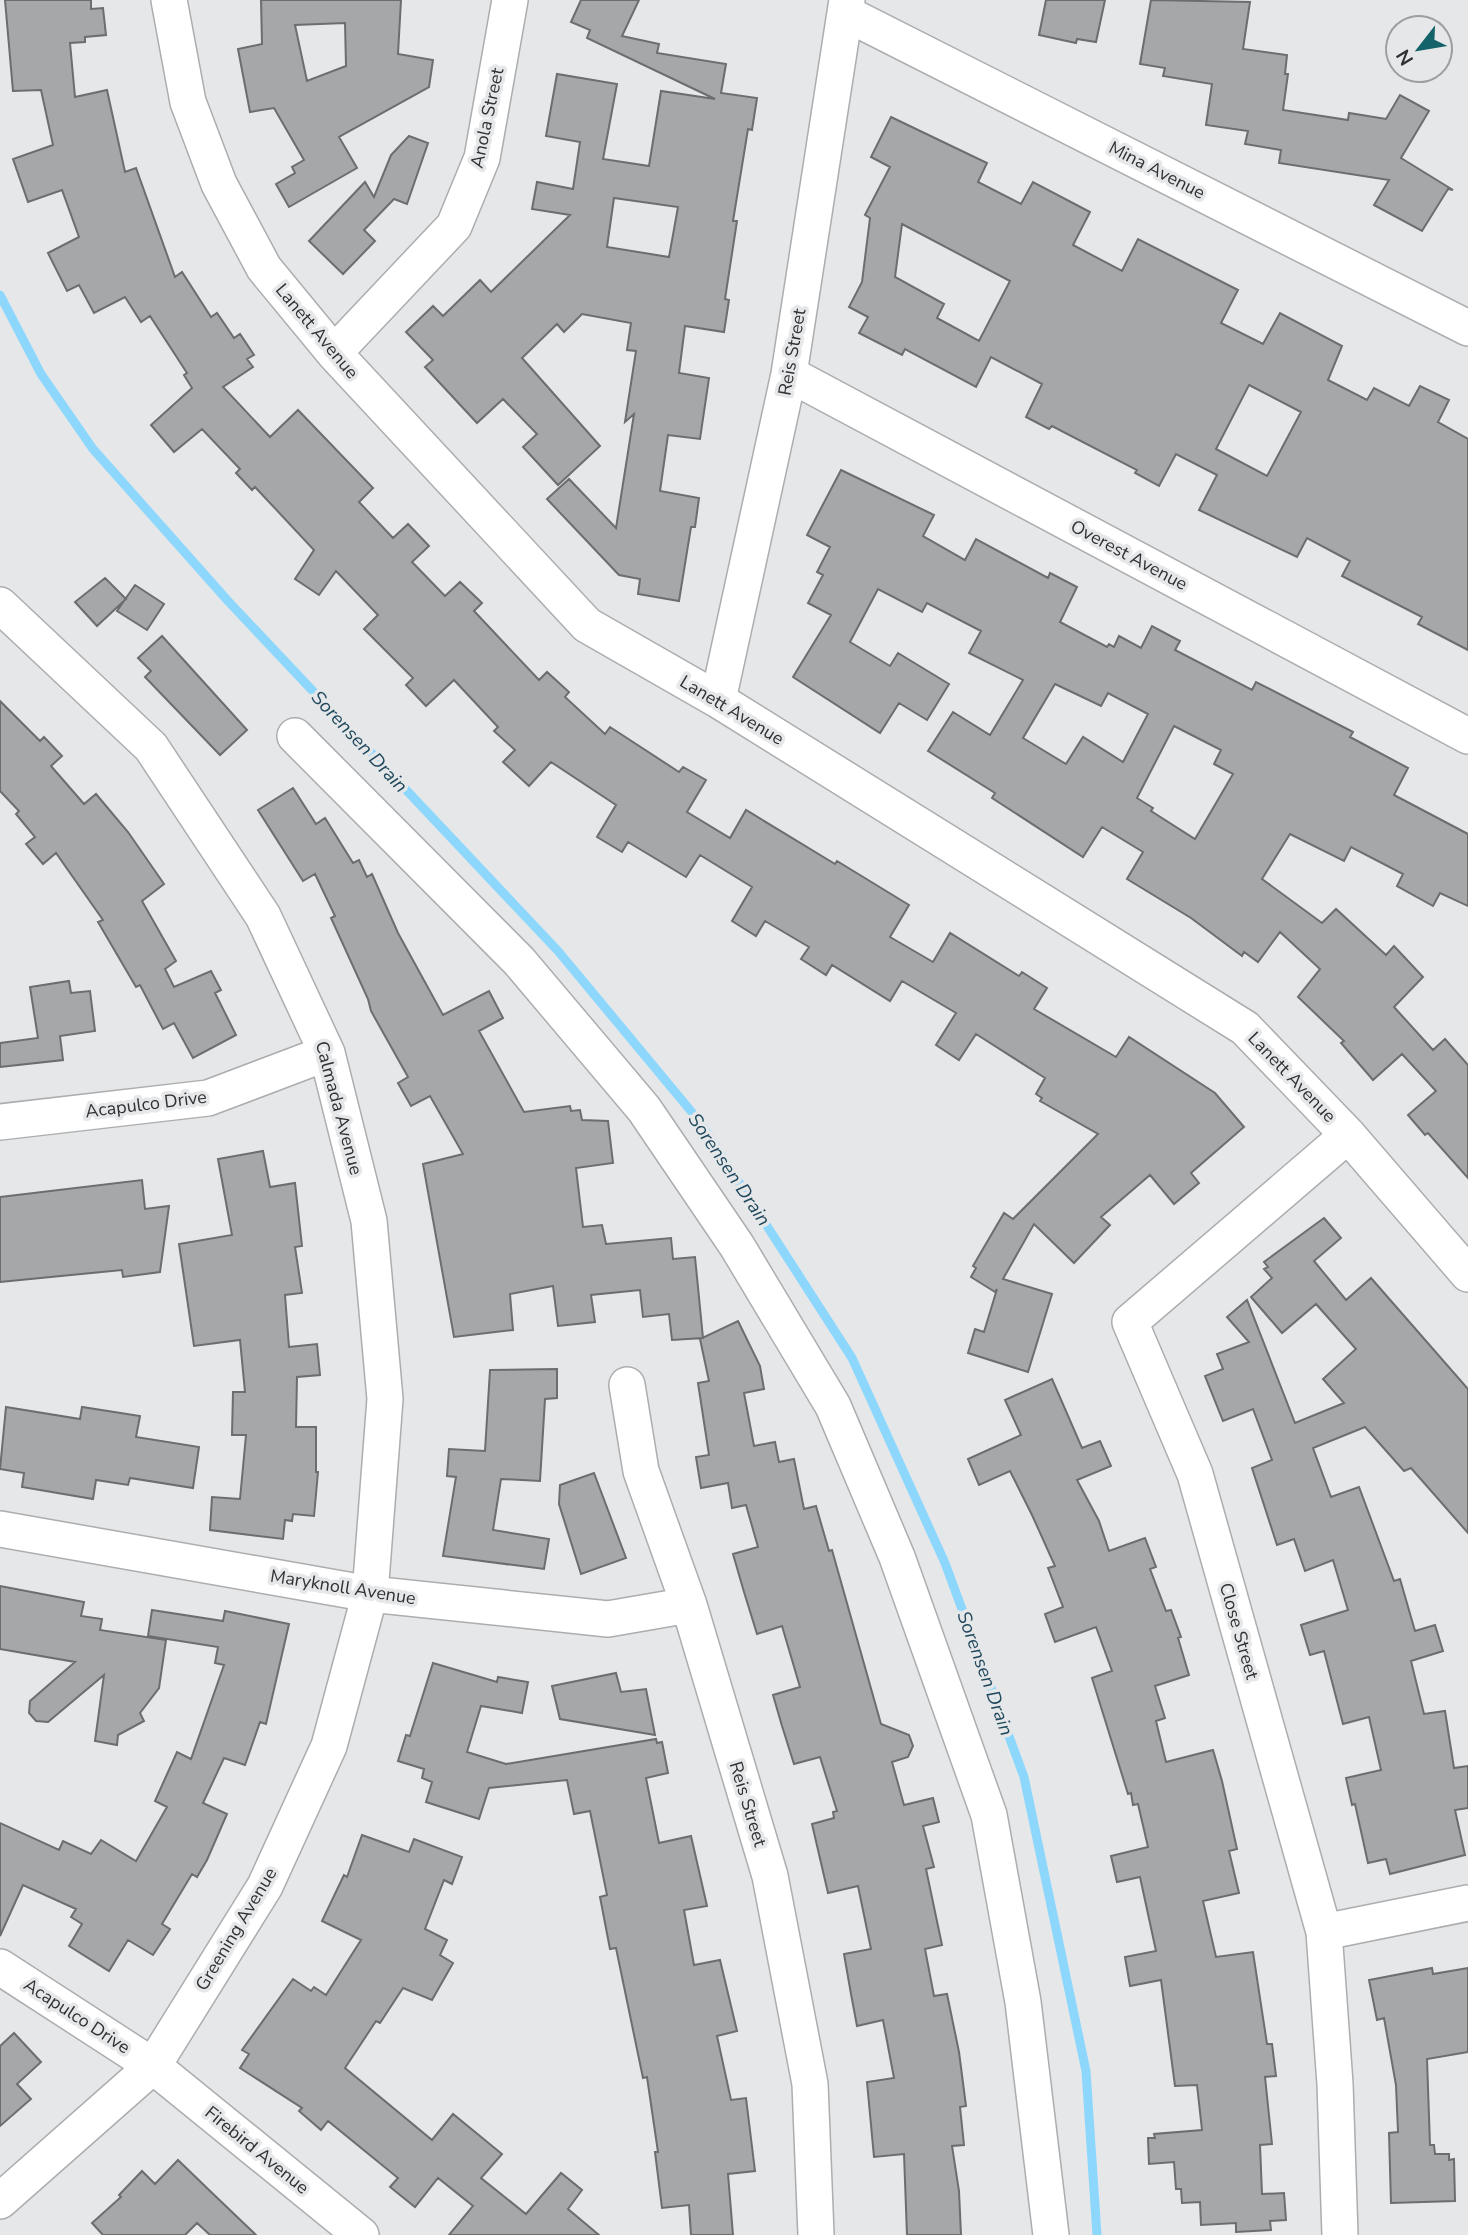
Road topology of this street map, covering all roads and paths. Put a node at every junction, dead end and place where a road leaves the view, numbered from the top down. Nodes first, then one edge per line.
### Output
1 (169, 0) edge
2 (510, 0) edge
3 (846, 6) edge
4 (1468, 328) edge
5 (334, 353) junction
6 (789, 373) junction
7 (0, 605) edge
8 (718, 699) junction
9 (295, 736) dead end
10 (1468, 736) edge
11 (327, 1053) junction
12 (0, 1122) edge
13 (1348, 1135) junction
14 (1464, 1261) edge
15 (627, 1385) dead end
16 (0, 1529) edge
17 (370, 1594) junction
18 (689, 1605) junction
19 (1468, 1903) edge
20 (1324, 1932) junction
21 (0, 1967) edge
22 (153, 2066) junction
23 (0, 2201) edge
24 (361, 2235) edge
25 (816, 2235) edge
26 (1051, 2235) edge
27 (1340, 2235) edge

1 - 5 street, Lanett Avenue
2 - 5 street, Anola Street
3 - 4 street, Mina Avenue
3 - 6 street, Reis Street
5 - 8 street, Lanett Avenue
6 - 8 street, Reis Street
6 - 10 street, Overest Avenue
7 - 11 street, Calmada Avenue
8 - 13 street, Lanett Avenue
9 - 26 street
11 - 12 street, Acapulco Drive
11 - 17 street, Calmada Avenue
13 - 14 street, Lanett Avenue
13 - 20 street, Close Street
15 - 18 street, Reis Street
16 - 17 street, Maryknoll Avenue
17 - 18 street, Maryknoll Avenue
17 - 22 street, Greening Avenue
18 - 25 street, Reis Street
19 - 20 street
20 - 27 street, Close Street
21 - 22 street, Acapulco Drive
22 - 23 street, Greening Avenue
22 - 24 street, Firebird Avenue

